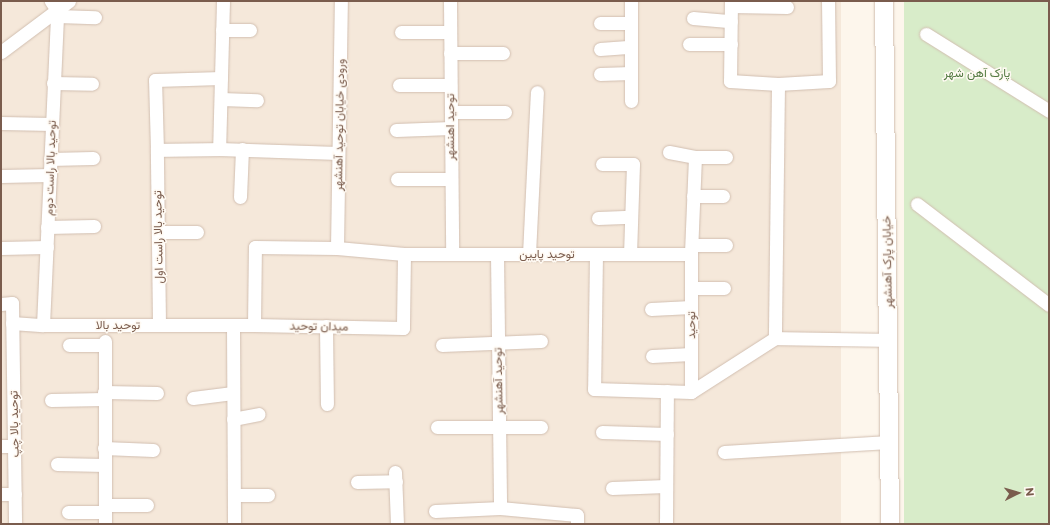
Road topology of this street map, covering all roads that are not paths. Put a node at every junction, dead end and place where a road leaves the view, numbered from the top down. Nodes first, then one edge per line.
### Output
1 (69, 1) edge
2 (223, 1) edge
3 (341, 1) edge
4 (450, 1) edge
5 (631, 1) edge
6 (828, 1) edge
7 (884, 1) edge
8 (731, 4) edge
9 (787, 7) dead end
10 (55, 9) edge
11 (95, 17) dead end
12 (693, 18) dead end
13 (731, 21) junction
14 (631, 23) junction
15 (600, 24) dead end
16 (222, 30) junction
17 (250, 30) dead end
18 (401, 32) dead end
19 (450, 32) junction
20 (926, 34) dead end
21 (689, 44) dead end
22 (731, 44) junction
23 (631, 47) junction
24 (600, 49) dead end
25 (1, 52) edge
26 (450, 53) junction
27 (503, 53) dead end
28 (631, 73) junction
29 (600, 74) dead end
30 (221, 78) junction
31 (53, 83) junction
32 (92, 84) dead end
33 (778, 84) junction
34 (399, 85) dead end
35 (450, 85) junction
36 (537, 92) dead end
37 (220, 99) junction
38 (257, 100) dead end
39 (631, 101) dead end
40 (1049, 111) edge
41 (450, 112) junction
42 (505, 112) dead end
43 (1, 123) edge
44 (52, 124) junction
45 (451, 128) junction
46 (396, 130) dead end
47 (219, 149) junction
48 (157, 150) junction
49 (242, 150) junction
50 (669, 152) dead end
51 (338, 153) junction
52 (695, 157) junction
53 (726, 157) dead end
54 (94, 158) dead end
55 (50, 159) junction
56 (602, 164) dead end
57 (50, 175) junction
58 (1, 176) edge
59 (397, 179) dead end
60 (450, 179) junction
61 (693, 196) junction
62 (723, 196) dead end
63 (240, 197) dead end
64 (917, 204) dead end
65 (631, 217) junction
66 (598, 218) dead end
67 (94, 226) dead end
68 (47, 227) junction
69 (158, 232) junction
70 (197, 232) dead end
71 (726, 244) dead end
72 (47, 247) junction
73 (1, 248) edge
74 (337, 248) junction
75 (692, 249) junction
76 (404, 254) junction
77 (452, 254) junction
78 (497, 254) junction
79 (529, 254) junction
80 (596, 254) junction
81 (630, 254) junction
82 (691, 288) junction
83 (724, 288) dead end
84 (1, 304) edge
85 (1049, 305) edge
86 (691, 307) junction
87 (651, 308) dead end
88 (12, 323) junction
89 (43, 325) junction
90 (159, 325) junction
91 (233, 325) junction
92 (254, 325) junction
93 (326, 326) junction
94 (775, 338) junction
95 (888, 340) junction
96 (541, 341) dead end
97 (498, 343) junction
98 (69, 345) dead end
99 (442, 345) dead end
100 (7, 352) edge
101 (691, 354) junction
102 (652, 356) dead end
103 (667, 391) junction
104 (691, 392) junction
105 (157, 393) dead end
106 (233, 393) junction
107 (7, 396) edge
108 (104, 396) junction
109 (193, 398) dead end
110 (51, 400) dead end
111 (327, 404) dead end
112 (259, 414) dead end
113 (233, 419) junction
114 (541, 427) dead end
115 (437, 428) dead end
116 (499, 428) junction
117 (602, 432) dead end
118 (667, 434) junction
119 (889, 442) junction
120 (1, 446) edge
121 (14, 446) junction
122 (104, 448) junction
123 (153, 450) dead end
124 (724, 452) dead end
125 (57, 464) dead end
126 (105, 465) junction
127 (357, 482) dead end
128 (666, 486) junction
129 (612, 488) dead end
130 (1, 494) edge
131 (15, 494) junction
132 (234, 495) junction
133 (268, 495) dead end
134 (146, 505) dead end
135 (500, 508) junction
136 (435, 511) dead end
137 (68, 512) dead end
138 (105, 514) edge
139 (16, 524) edge
140 (234, 524) edge
141 (397, 524) edge
142 (577, 524) edge
143 (666, 524) edge
144 (890, 524) edge

1 - 10 street
2 - 16 street
3 - 51 street, ورودی خیابان توحید آهنشهر
4 - 19 street, توحید اهنشهر
5 - 14 street
6 - 33 street
7 - 95 street, خیابان پارک آهنشهر
8 - 9 street
8 - 13 street
10 - 11 street
10 - 25 street
10 - 31 street, توحید بالا راست دوم
12 - 13 street
13 - 22 street
14 - 15 street
14 - 23 street
16 - 17 street
16 - 30 street
18 - 19 street
19 - 26 street, توحید اهنشهر
20 - 40 street
21 - 22 street
22 - 33 street
23 - 24 street
23 - 28 street
26 - 27 street
26 - 35 street, توحید اهنشهر
28 - 29 street
28 - 39 street
30 - 37 street
30 - 48 street, توحید بالا راست اول
31 - 32 street
31 - 44 street, توحید بالا راست دوم
33 - 94 street
34 - 35 street
35 - 41 street, توحید اهنشهر
36 - 79 street
37 - 38 street
37 - 47 street
41 - 42 street
41 - 45 street, توحید اهنشهر
43 - 44 street
44 - 55 street, توحید بالا راست دوم
45 - 46 street
45 - 60 street, توحید اهنشهر
47 - 48 street
47 - 49 street
48 - 69 street, توحید بالا راست اول
49 - 51 street
49 - 63 street
50 - 52 street
51 - 74 street, ورودی خیابان توحید آهنشهر
52 - 53 street
52 - 61 street, توحید
54 - 55 street
55 - 57 street, توحید بالا راست دوم
56 - 65 street
57 - 58 street
57 - 68 street, توحید بالا راست دوم
59 - 60 street
60 - 77 street, توحید اهنشهر
61 - 62 street
61 - 75 street, توحید
64 - 85 street
65 - 66 street
65 - 81 street
67 - 68 street
68 - 72 street, توحید بالا راست دوم
69 - 70 street
69 - 90 street, توحید بالا راست اول
71 - 75 street, توحید پایین
72 - 73 street
72 - 89 street, توحید بالا راست دوم
74 - 76 street
74 - 92 street
75 - 81 street, توحید پایین
75 - 82 street, توحید
76 - 77 street, توحید پایین
76 - 93 street, میدان توحید
77 - 78 street, توحید پایین
78 - 79 street, توحید پایین
78 - 97 street, توحید آهنشهر
79 - 80 street, توحید پایین
80 - 81 street, توحید پایین
80 - 103 street
82 - 83 street
82 - 86 street, توحید
84 - 88 street
86 - 87 street
86 - 101 street, توحید
88 - 89 street, توحید بالا
88 - 100 street, توحید بالا چپ
89 - 90 street, توحید بالا
90 - 91 street, توحید بالا
91 - 92 street, توحید بالا
91 - 106 street
92 - 93 street, میدان توحید
93 - 111 street
94 - 95 street
94 - 104 street
95 - 119 street, خیابان پارک آهنشهر
96 - 97 street
97 - 99 street
97 - 116 street, توحید آهنشهر
98 - 108 street
100 - 107 street, توحید بالا چپ
101 - 102 street
101 - 104 street, توحید
103 - 104 street
103 - 118 street
105 - 108 street
106 - 109 street
106 - 113 street
107 - 121 street, توحید بالا چپ
108 - 110 street
108 - 122 street
112 - 113 street
113 - 132 street
114 - 116 street
115 - 116 street
116 - 135 street, توحید آهنشهر
117 - 118 street
118 - 128 street
119 - 124 street
119 - 144 street, خیابان پارک آهنشهر
120 - 121 street
121 - 131 street, توحید بالا چپ
122 - 123 street
122 - 126 street
125 - 126 street
126 - 138 street
127 - 141 street
128 - 129 street
128 - 143 street
130 - 131 street
131 - 139 street, توحید بالا چپ
132 - 133 street
132 - 140 street
134 - 138 street
135 - 136 street
135 - 142 street
137 - 138 street

